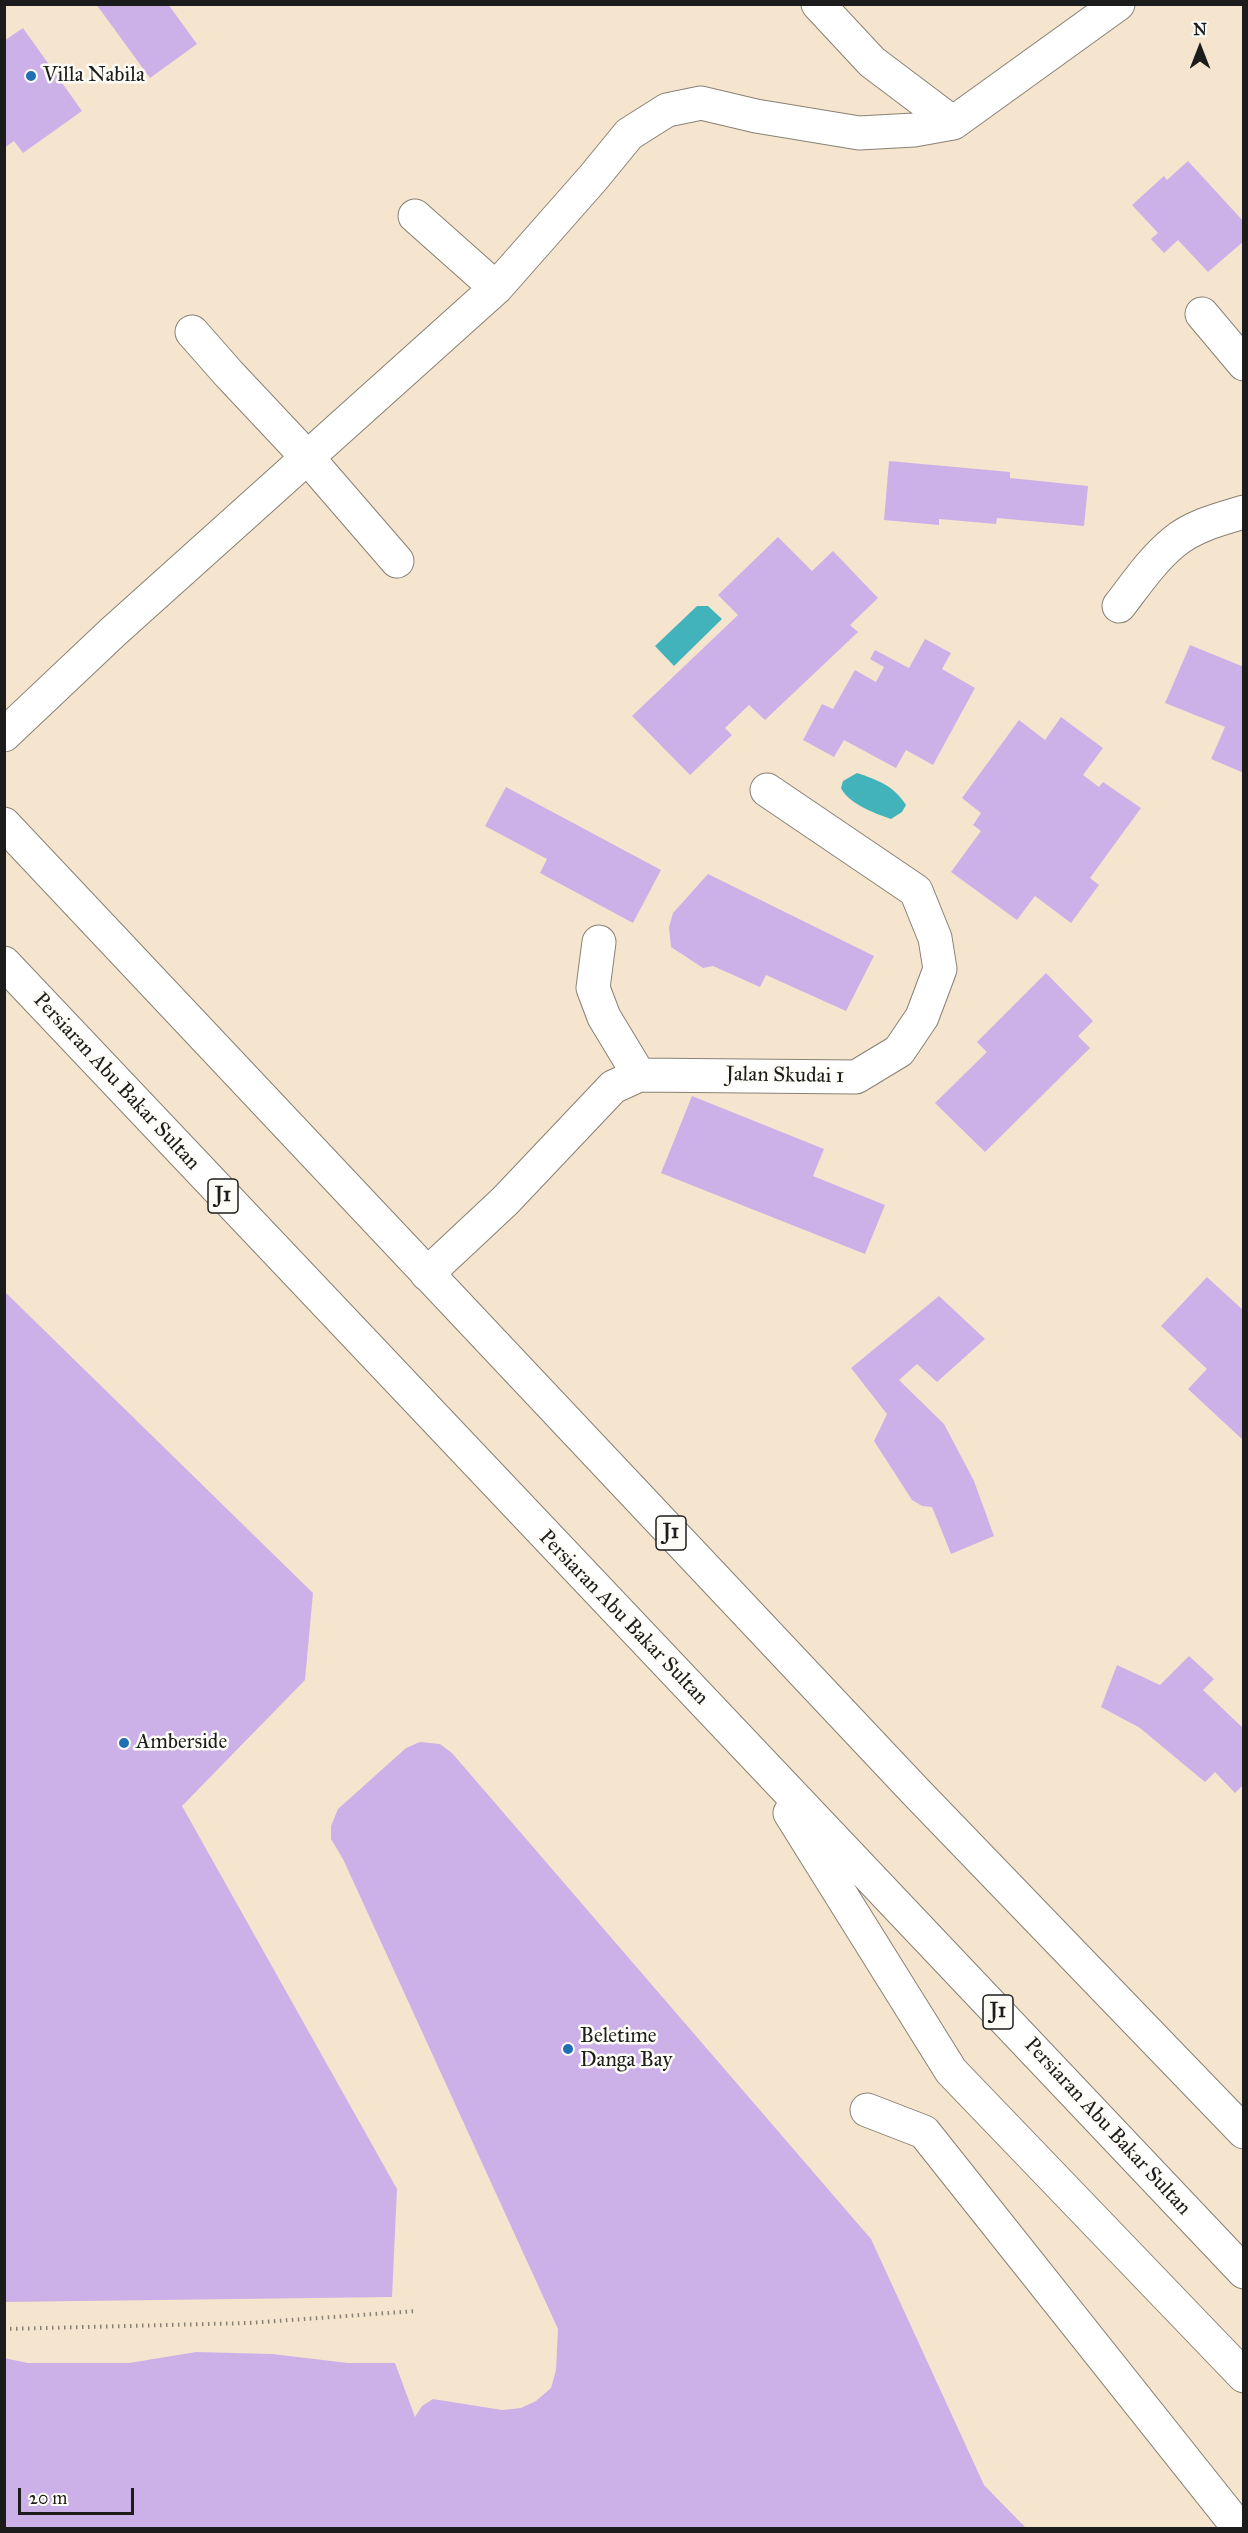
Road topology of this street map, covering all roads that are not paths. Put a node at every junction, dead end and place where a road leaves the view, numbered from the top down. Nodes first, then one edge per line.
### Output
1 (818, 4) edge
2 (1118, 4) edge
3 (953, 123) junction
4 (415, 216) dead end
5 (496, 288) junction
6 (1202, 315) dead end
7 (192, 332) dead end
8 (1244, 364) edge
9 (308, 457) junction
10 (1244, 512) edge
11 (397, 561) dead end
12 (1119, 606) dead end
13 (4, 735) edge
14 (767, 790) dead end
15 (4, 824) edge
16 (599, 942) dead end
17 (4, 963) edge
18 (639, 1075) junction
19 (427, 1274) junction
20 (752, 1752) junction
21 (867, 2110) dead end
22 (1244, 2132) edge
23 (1244, 2272) edge
24 (1244, 2376) edge
25 (1239, 2529) edge

1 - 3 main road
2 - 3 main road
3 - 5 main road
4 - 5 main road
5 - 9 main road
6 - 8 main road
7 - 9 main road
9 - 11 main road
9 - 13 main road
10 - 12 main road
14 - 18 main road, Jalan Skudai 1
15 - 19 main road, J1
16 - 18 main road
17 - 20 main road, Persiaran Abu Bakar Sultan / J1
18 - 19 main road, Jalan Skudai 1
19 - 22 main road, J1
20 - 23 main road, Persiaran Abu Bakar Sultan / J1
20 - 24 main road
21 - 25 main road

